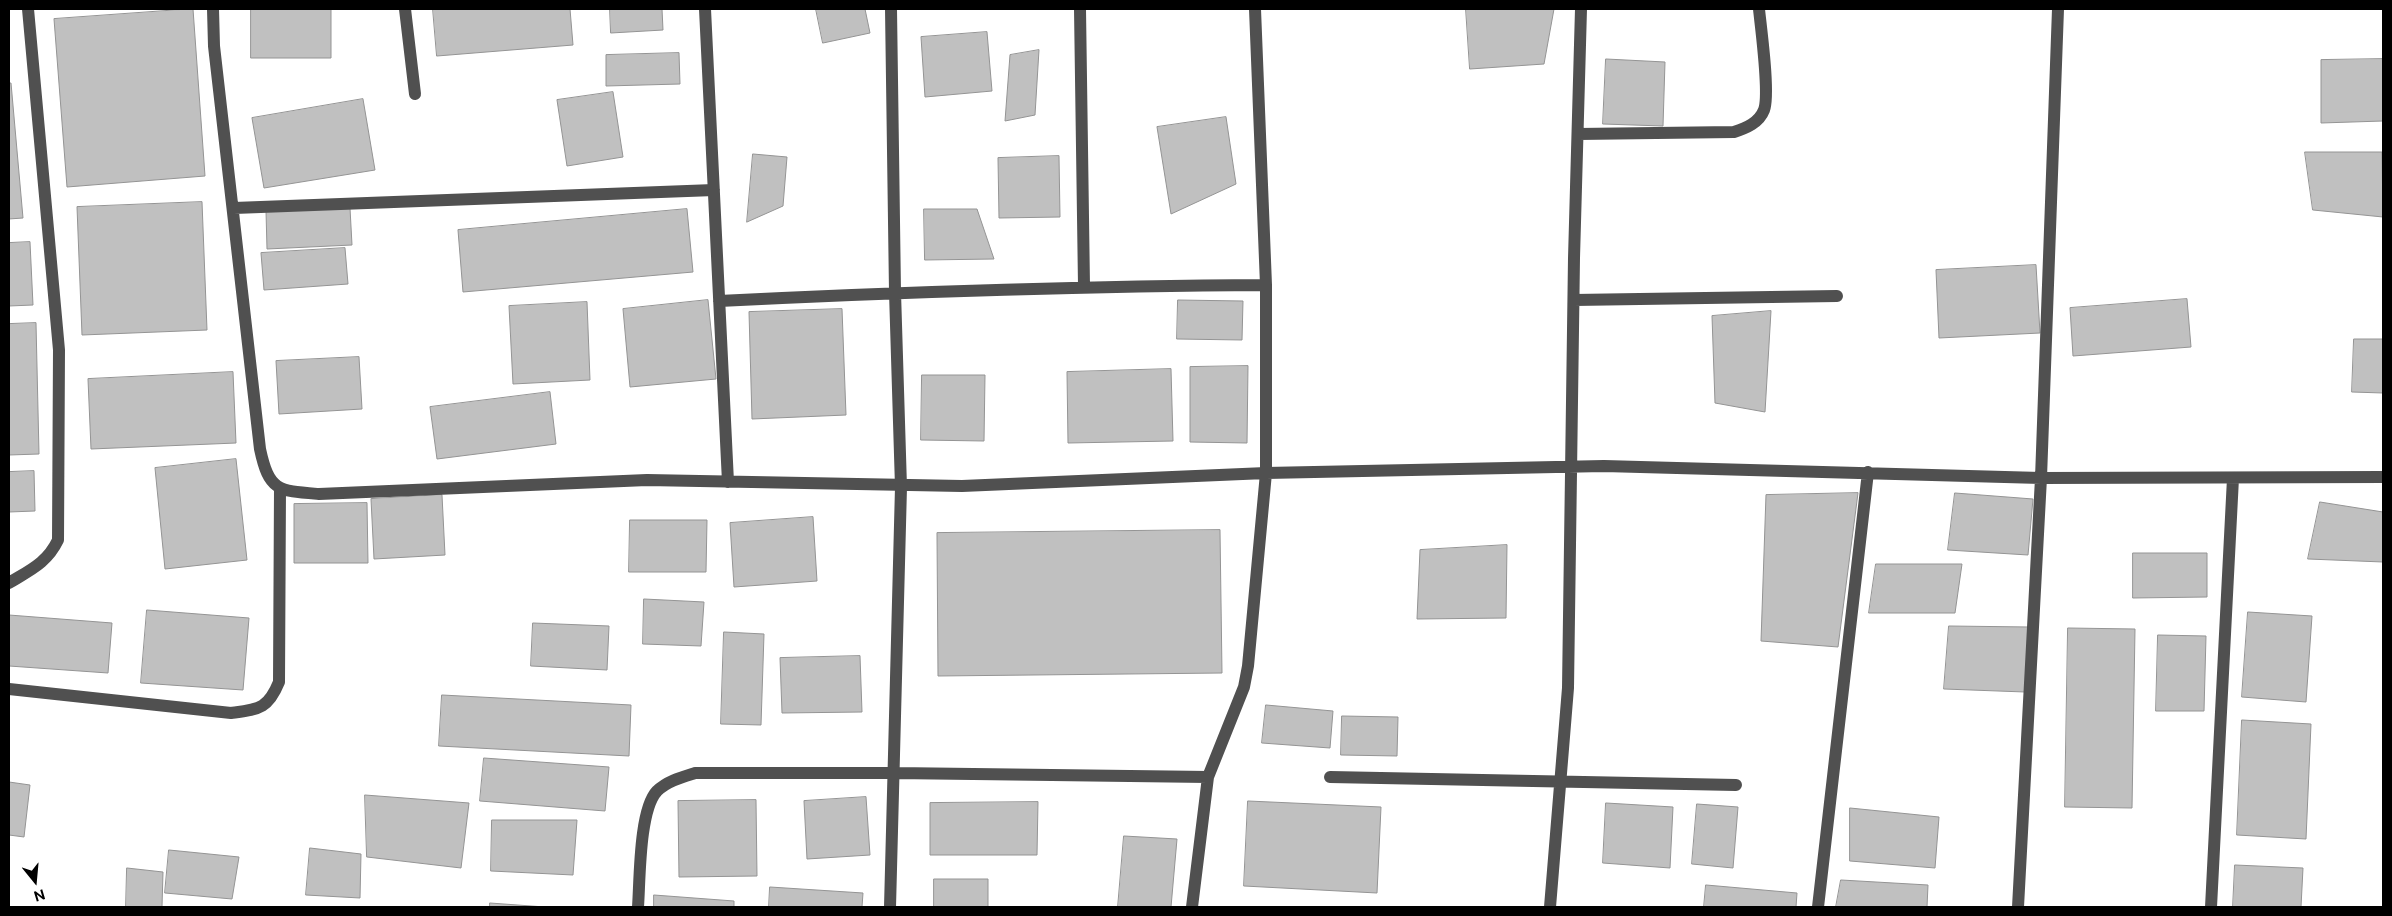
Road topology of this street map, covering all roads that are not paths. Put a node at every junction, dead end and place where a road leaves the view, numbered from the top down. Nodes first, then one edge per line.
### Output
1 (28, 9) edge
2 (213, 9) edge
3 (405, 9) edge
4 (705, 9) edge
5 (891, 9) edge
6 (1080, 9) edge
7 (1256, 9) edge
8 (1581, 9) edge
9 (1759, 9) edge
10 (2058, 9) edge
11 (415, 94) dead end
12 (1578, 134) junction
13 (714, 190) junction
14 (234, 208) junction
15 (1266, 285) junction
16 (1084, 286) junction
17 (895, 292) junction
18 (1837, 296) dead end
19 (1574, 300) junction
20 (720, 301) junction
21 (1573, 466) junction
22 (1868, 472) junction
23 (1266, 473) junction
24 (2383, 477) edge
25 (2041, 478) junction
26 (2233, 478) junction
27 (728, 482) junction
28 (900, 487) junction
29 (280, 488) junction
30 (9, 583) edge
31 (9, 689) edge
32 (895, 773) junction
33 (1208, 777) junction
34 (1330, 777) dead end
35 (1561, 782) junction
36 (1736, 785) dead end
37 (638, 907) edge
38 (890, 907) edge
39 (1192, 907) edge
40 (1550, 907) edge
41 (1818, 907) edge
42 (2018, 907) edge
43 (2211, 907) edge

1 - 30 street
2 - 14 street
3 - 11 street
4 - 13 street
5 - 17 street
6 - 16 street
7 - 15 street
8 - 12 street
9 - 12 street
10 - 25 street
12 - 19 street
13 - 14 street
13 - 20 street
14 - 29 street
15 - 16 street
15 - 23 street
16 - 17 street
17 - 20 street
17 - 28 street
18 - 19 street
19 - 21 street
20 - 27 street
21 - 22 street
21 - 23 street
21 - 35 street
22 - 25 street
22 - 41 street
23 - 28 street
23 - 33 street
24 - 26 street
25 - 26 street
25 - 42 street
26 - 43 street
27 - 28 street
27 - 29 street
28 - 32 street
29 - 31 street
32 - 33 street
32 - 37 street
32 - 38 street
33 - 39 street
34 - 35 street
35 - 36 street
35 - 40 street

